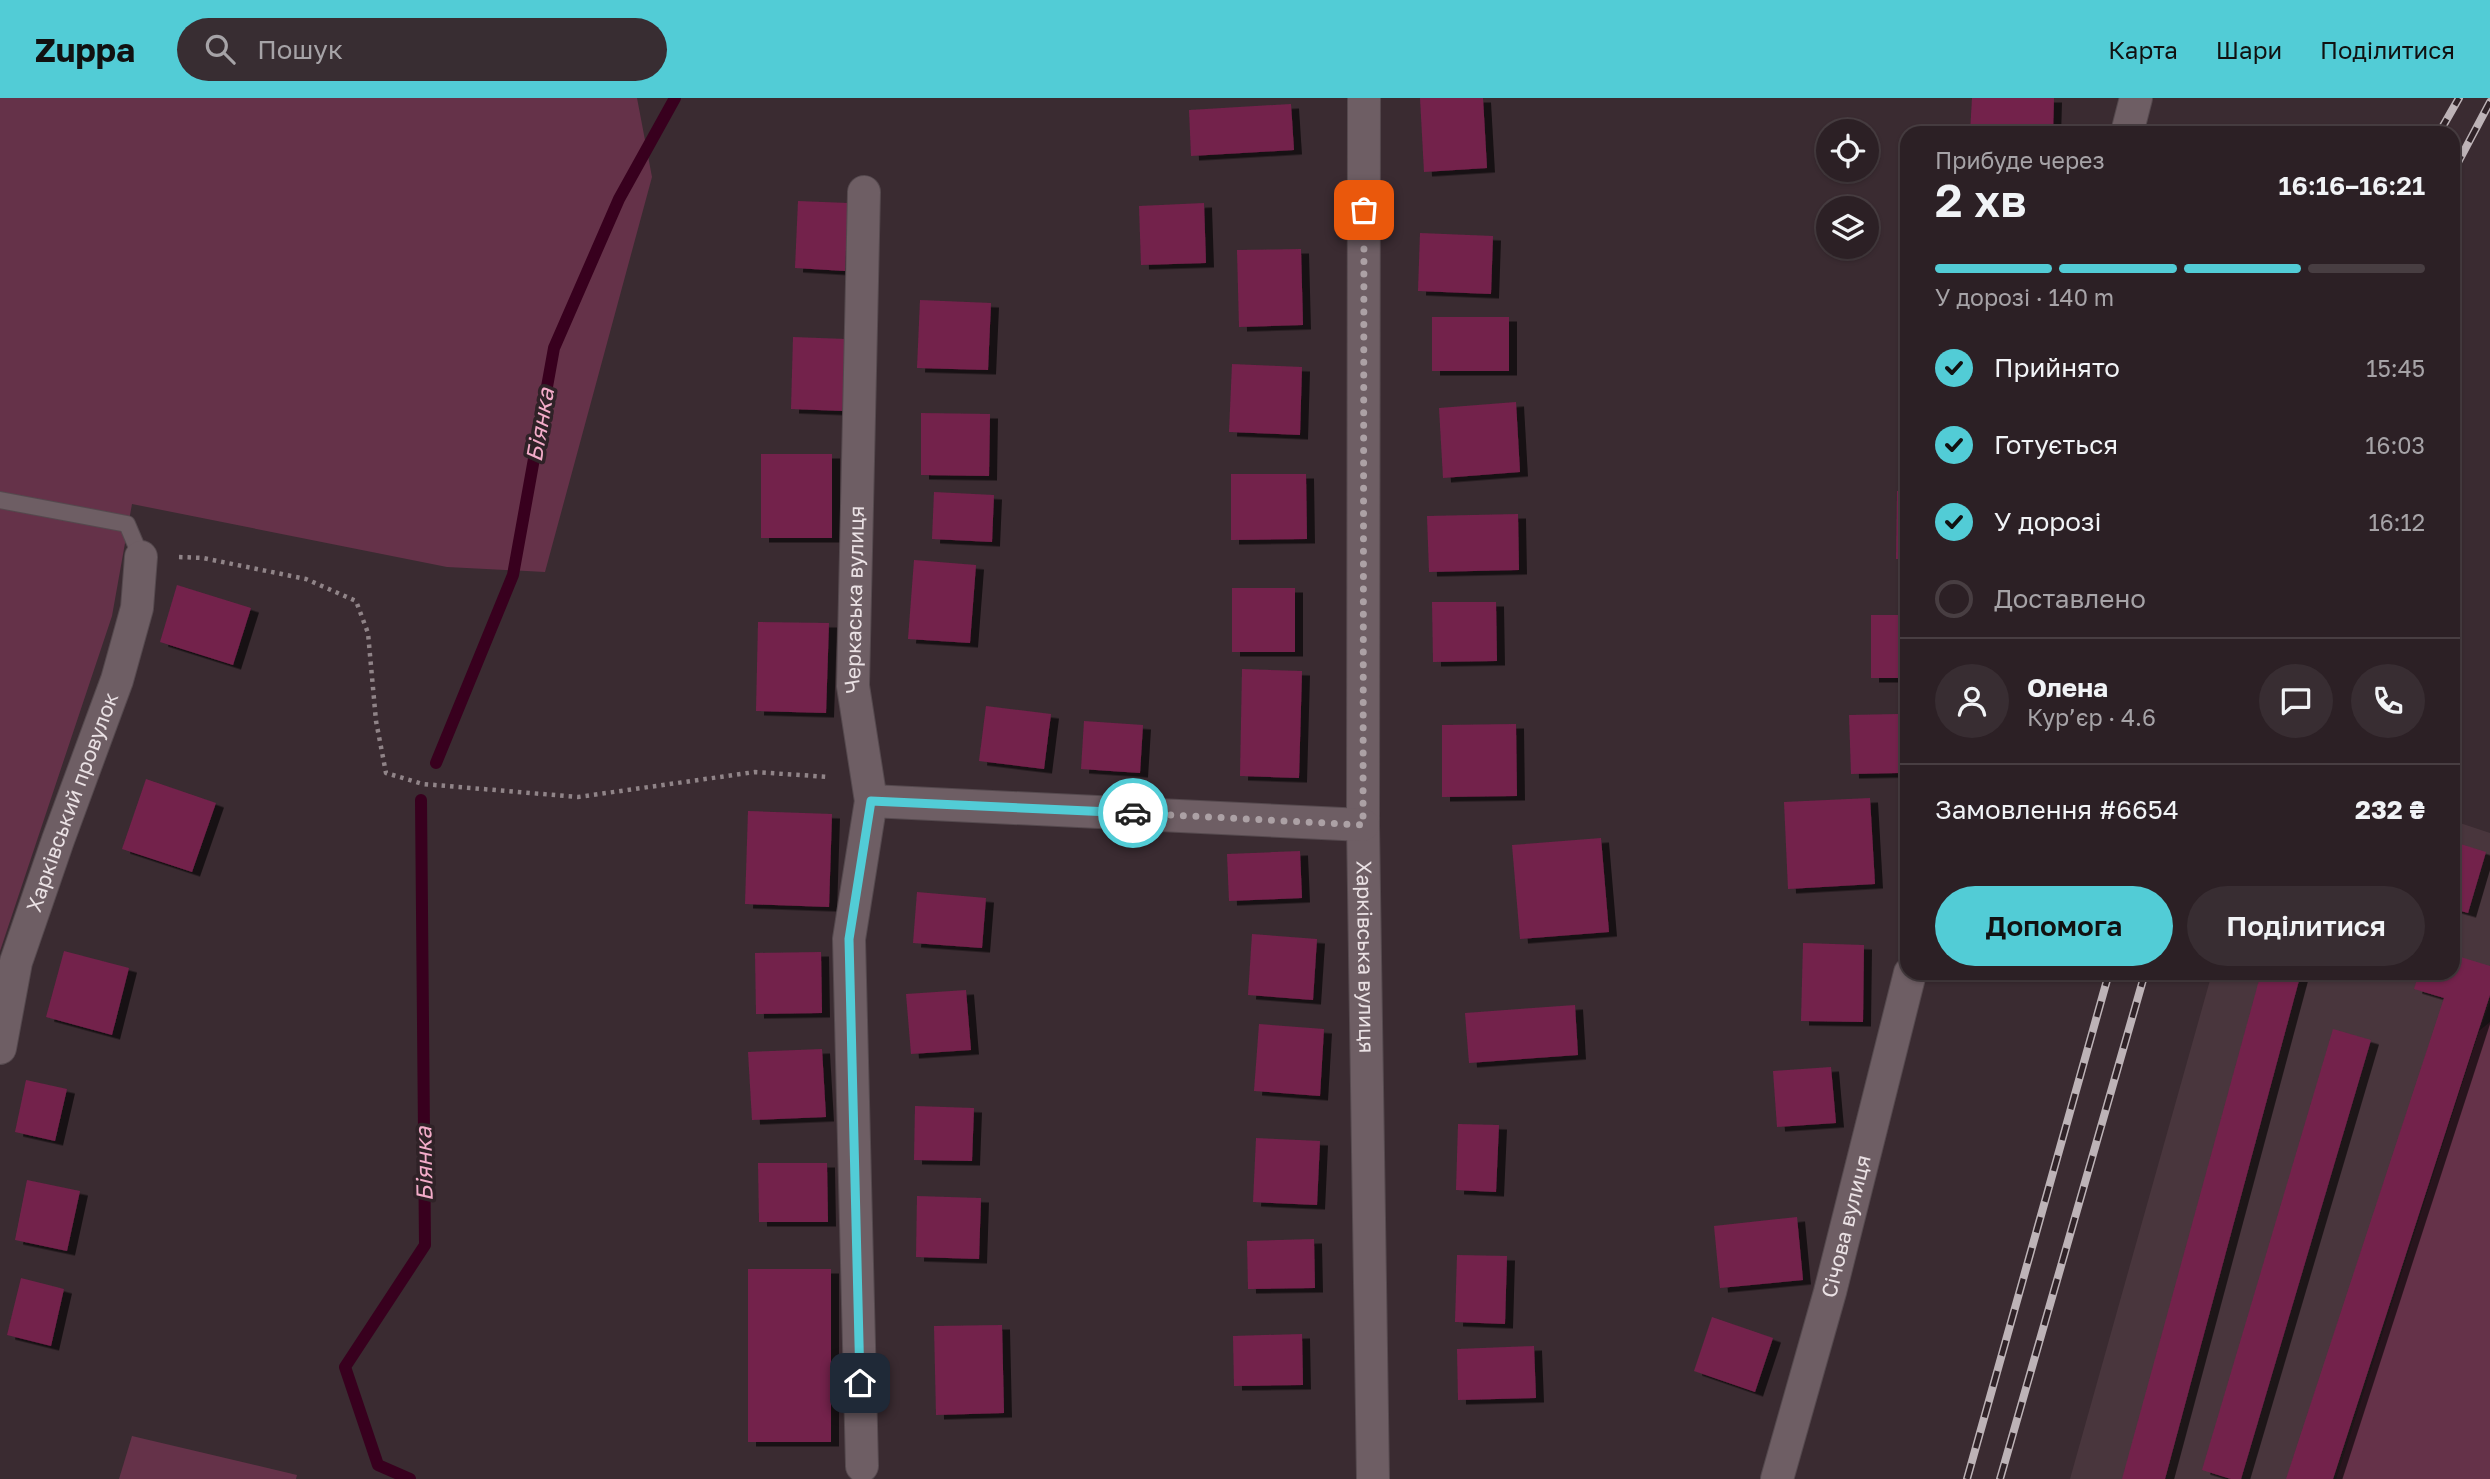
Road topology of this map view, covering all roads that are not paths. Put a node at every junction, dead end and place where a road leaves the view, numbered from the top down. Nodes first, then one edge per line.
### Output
1 (1364, 98) edge
2 (2136, 98) edge
3 (2129, 126) edge
4 (864, 192) dead end
5 (0, 500) edge
6 (141, 557) joint
7 (871, 801) junction
8 (1363, 825) junction
9 (8, 960) edge
10 (1908, 980) edge
11 (0, 1048) edge
12 (862, 1466) dead end
13 (1373, 1479) edge
14 (1777, 1479) edge

1 - 8 street, Харківська вулиця
2 - 3 street
4 - 7 street, Черкаська вулиця
5 - 6 lane
6 - 9 street, Харківський провулок
7 - 8 street
7 - 12 street, Черкаська вулиця
8 - 13 street, Харківська вулиця
9 - 11 street, Харківський провулок
10 - 14 street, Січова вулиця

